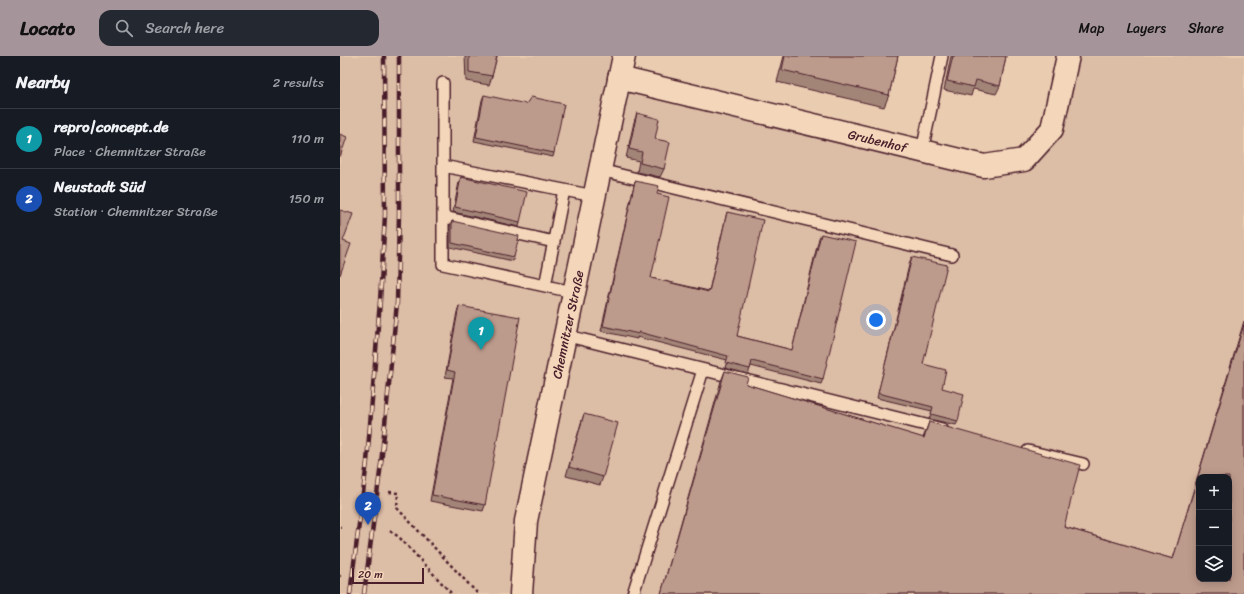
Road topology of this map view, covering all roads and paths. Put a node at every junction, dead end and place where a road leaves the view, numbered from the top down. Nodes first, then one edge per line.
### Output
1 (624, 56) edge
2 (942, 56) edge
3 (1068, 56) edge
4 (620, 78) junction
5 (443, 83) dead end
6 (922, 151) junction
7 (443, 166) junction
8 (600, 170) junction
9 (564, 190) junction
10 (594, 196) junction
11 (444, 217) junction
12 (554, 242) junction
13 (952, 255) dead end
14 (546, 286) junction
15 (573, 292) junction
16 (564, 335) junction
17 (703, 370) junction
18 (951, 432) edge
19 (1021, 449) edge
20 (1083, 464) dead end
21 (388, 492) dead end
22 (390, 531) dead end
23 (452, 594) edge
24 (478, 594) edge
25 (521, 594) edge
26 (633, 594) edge

1 - 4 street, Chemnitzer Straße
2 - 6 lane
3 - 6 street, Grubenhof
4 - 6 street, Grubenhof
4 - 8 street, Chemnitzer Straße
5 - 7 lane
7 - 9 lane
7 - 11 lane
8 - 10 street, Chemnitzer Straße
8 - 13 lane
9 - 10 lane
9 - 12 lane
10 - 15 street, Chemnitzer Straße
11 - 12 lane
11 - 14 lane
12 - 14 lane
14 - 15 lane
15 - 16 street, Chemnitzer Straße
16 - 17 lane
16 - 25 street, Chemnitzer Straße
17 - 18 lane
17 - 26 lane
19 - 20 lane
21 - 24 path
22 - 23 path

